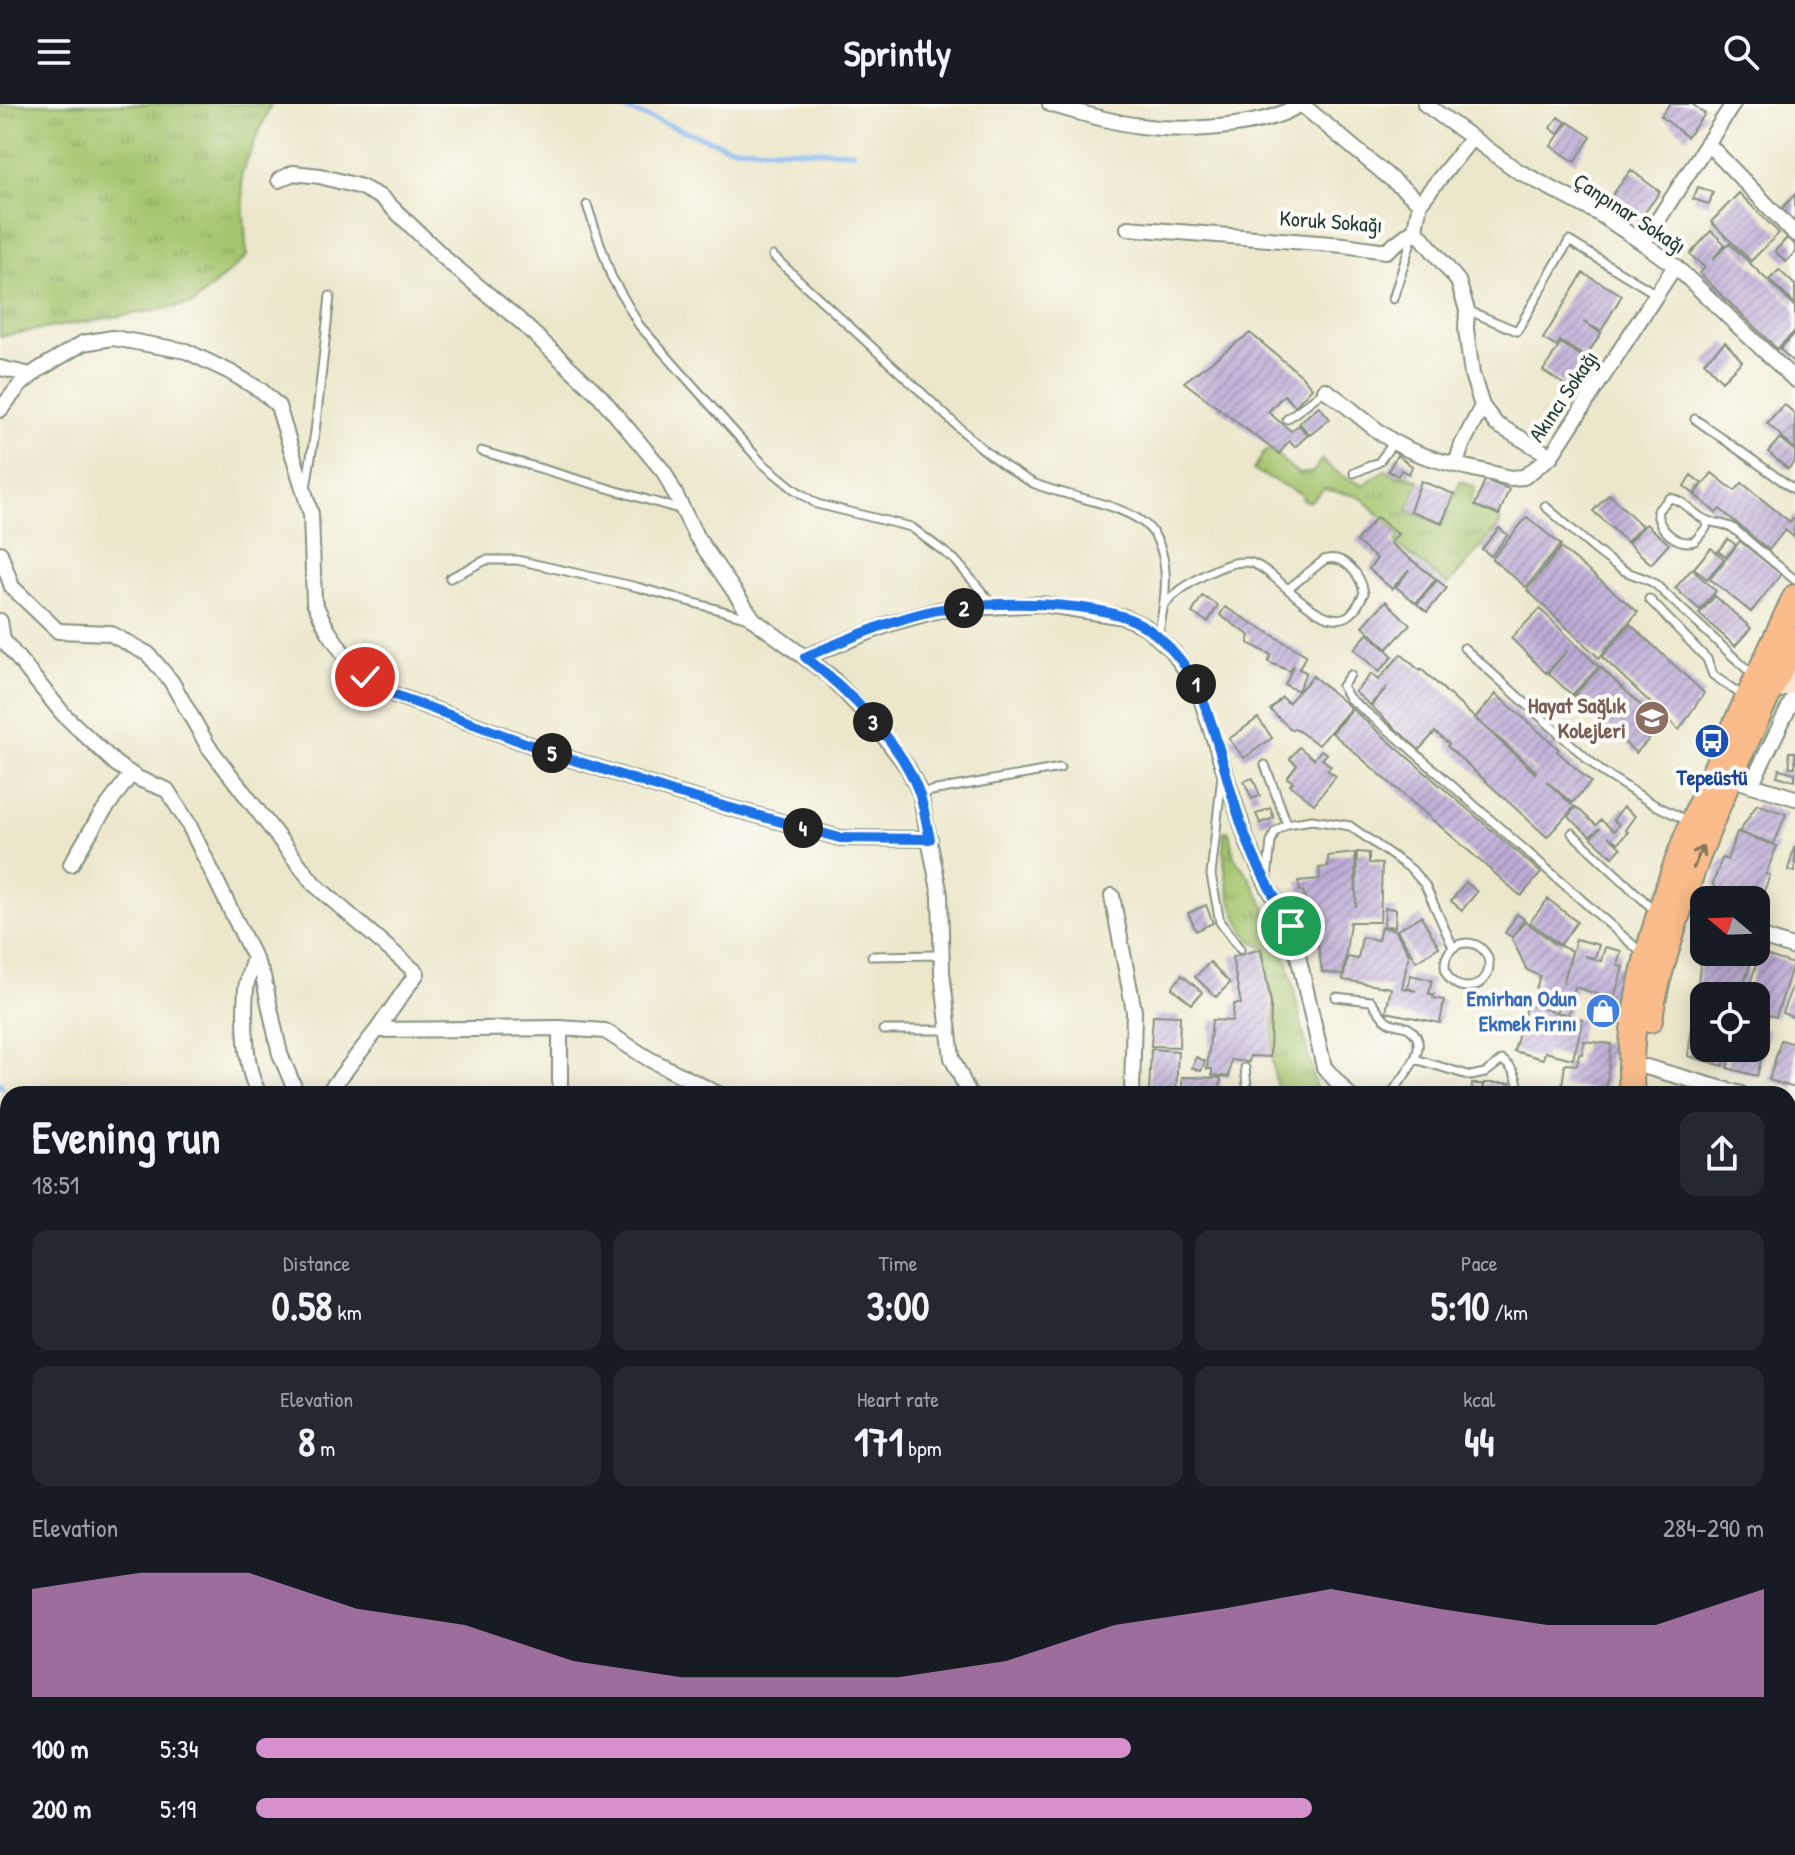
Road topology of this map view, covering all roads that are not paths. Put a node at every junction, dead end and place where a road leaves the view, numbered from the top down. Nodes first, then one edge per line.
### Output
1 (1050, 104) edge
2 (1300, 104) edge
3 (1733, 104) edge
4 (1432, 106) edge
5 (1472, 138) junction
6 (1707, 143) junction
7 (279, 180) dead end
8 (1420, 203) junction
9 (587, 205) dead end
10 (1128, 228) dead end
11 (1415, 229) junction
12 (1795, 234) edge
13 (1643, 243) junction
14 (773, 256) dead end
15 (1675, 266) junction
16 (1656, 294) junction
17 (330, 296) dead end
18 (1393, 299) dead end
19 (1467, 310) junction
20 (0, 368) edge
21 (31, 375) junction
22 (1795, 380) edge
23 (1325, 390) joint
24 (1482, 406) junction
25 (0, 410) edge
26 (1287, 419) dead end
27 (1695, 419) dead end
28 (1394, 442) junction
29 (481, 451) dead end
30 (1551, 456) junction
31 (1456, 464) junction
32 (1354, 473) dead end
33 (1795, 490) edge
34 (305, 494) junction
35 (1545, 506) dead end
36 (683, 511) junction
37 (1707, 521) junction
38 (0, 553) edge
39 (450, 578) dead end
40 (1795, 580) edge
41 (1288, 589) junction
42 (1795, 597) edge
43 (1649, 599) dead end
44 (1165, 604) junction
45 (994, 606) junction
46 (754, 620) junction
47 (0, 621) edge
48 (1158, 638) junction
49 (1795, 639) edge
50 (1464, 648) dead end
51 (805, 657) junction
52 (1350, 675) dead end
53 (1795, 679) edge
54 (1759, 688) junction
55 (1795, 695) edge
56 (1224, 765) junction
57 (1265, 765) dead end
58 (1060, 768) dead end
59 (131, 774) junction
60 (1732, 777) junction
61 (920, 793) junction
62 (1795, 798) edge
63 (1690, 822) junction
64 (1287, 824) junction
65 (1572, 833) dead end
66 (930, 839) junction
67 (71, 864) dead end
68 (1267, 885) junction
69 (1112, 896) dead end
70 (1659, 914) junction
71 (1770, 940) edge
72 (1453, 947) junction
73 (1795, 948) edge
74 (1240, 949) dead end
75 (941, 955) junction
76 (872, 956) dead end
77 (1646, 957) junction
78 (254, 958) junction
79 (1336, 997) dead end
80 (560, 1028) junction
81 (377, 1030) junction
82 (883, 1030) dead end
83 (949, 1030) junction
84 (1415, 1059) junction
85 (1646, 1067) junction
86 (1245, 1068) dead end
87 (254, 1086) edge
88 (294, 1086) edge
89 (333, 1086) edge
90 (560, 1086) edge
91 (702, 1086) edge
92 (965, 1086) edge
93 (1132, 1086) edge
94 (1247, 1086) edge
95 (1341, 1086) edge
96 (1396, 1086) edge
97 (1518, 1086) edge
98 (1632, 1086) edge
99 (1644, 1086) edge
100 (1713, 1086) edge

1 - 2 street
2 - 8 street
3 - 6 street
4 - 5 street, Çanpınar Sokağı
5 - 8 street, Koruk Sokağı
5 - 13 street, Çanpınar Sokağı
6 - 12 street
6 - 13 street
7 - 36 street
8 - 11 street, Koruk Sokağı
9 - 45 lane
10 - 11 street, Koruk Sokağı
11 - 18 lane
11 - 19 street
13 - 15 street, Çanpınar Sokağı
14 - 44 lane
15 - 16 street, Akıncı Sokağı
15 - 22 street, Çanpınar Sokağı
16 - 19 lane
16 - 30 street, Akıncı Sokağı
17 - 34 lane
19 - 24 street
20 - 21 street
21 - 25 street
21 - 34 street
23 - 26 lane
23 - 28 street, Akıncı Sokağı
24 - 30 street
24 - 31 street
27 - 33 lane
28 - 31 street, Akıncı Sokağı
28 - 32 lane
29 - 36 lane
30 - 31 street, Akıncı Sokağı
34 - 66 street
35 - 54 lane
36 - 46 street
37 - 37 lane
37 - 40 lane
38 - 81 street
39 - 46 lane
41 - 41 lane
41 - 44 lane
42 - 54 main road
43 - 54 lane
44 - 48 lane
45 - 48 street
45 - 51 street
46 - 51 street
47 - 59 street
48 - 56 street
49 - 54 main road
50 - 63 lane
51 - 61 street
52 - 77 lane
53 - 54 street
54 - 60 main road
55 - 60 street
56 - 68 street
56 - 74 lane
57 - 64 lane
58 - 61 lane
59 - 67 street
59 - 78 street
60 - 62 street
60 - 63 main road
85 -> 60 main road
61 - 66 street
63 - 70 main road
64 - 68 lane
64 - 72 lane
65 - 70 lane
66 - 75 street
68 - 95 street
69 - 93 street
70 - 77 main road
71 - 73 street
72 - 72 lane
75 - 76 lane
75 - 83 street
77 - 98 main road
78 - 87 street
78 - 88 street
79 - 84 lane
80 - 81 street
80 - 90 street
80 - 91 street
81 - 89 street
82 - 83 lane
83 - 92 street
84 - 96 lane
84 - 97 lane
85 - 99 main road
85 - 100 street
86 - 94 lane

